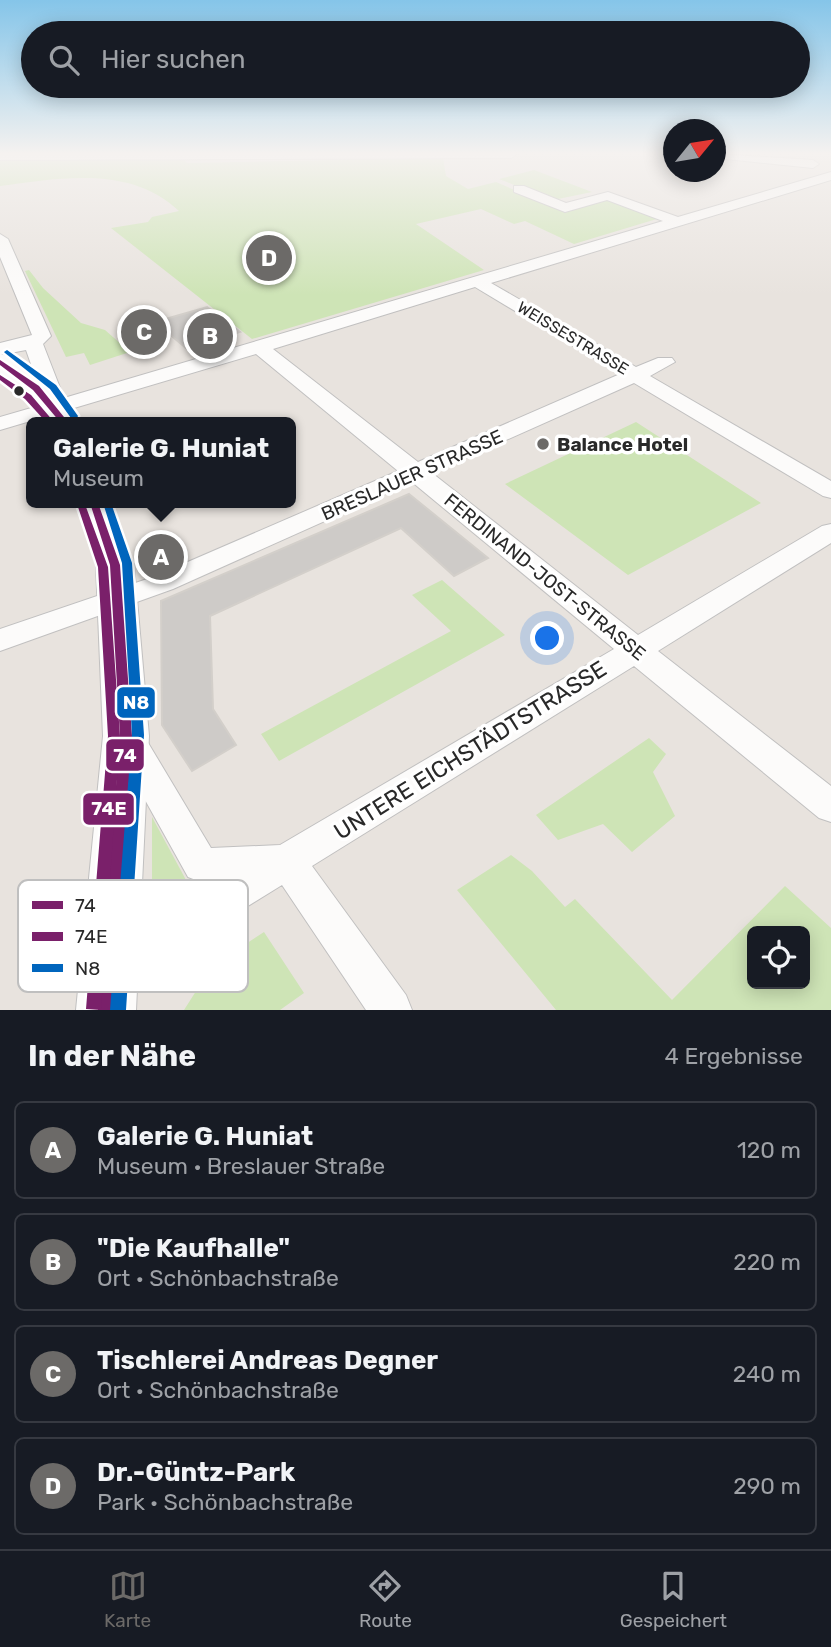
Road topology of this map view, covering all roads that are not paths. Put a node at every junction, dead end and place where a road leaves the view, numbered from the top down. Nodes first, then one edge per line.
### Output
1 (548, 201) edge
2 (590, 201) edge
3 (622, 201) edge
4 (747, 201) edge
5 (678, 222) junction
6 (0, 239) edge
7 (478, 282) junction
8 (33, 343) junction
9 (259, 347) junction
10 (0, 349) edge
11 (0, 362) edge
12 (665, 362) dead end
13 (636, 375) junction
14 (60, 415) edge
15 (26, 420) edge
16 (0, 424) edge
17 (416, 474) junction
18 (831, 491) edge
19 (96, 508) edge
20 (831, 532) edge
21 (117, 599) junction
22 (0, 640) edge
23 (635, 648) junction
24 (126, 736) junction
25 (831, 807) edge
26 (287, 862) junction
27 (116, 880) edge
28 (248, 890) edge
29 (391, 1010) edge

1 - 2 street
3 - 5 street
4 - 5 street
5 - 7 street
6 - 8 street
7 - 9 street
7 - 13 street, WEISSESTRASSE
8 - 10 street
8 - 14 street
9 - 14 street
9 - 17 street, FERDINAND-JOST-STRASSE
11 - 14 main road
12 - 13 street, BRESLAUER STRASSE
13 - 17 street, BRESLAUER STRASSE
13 - 18 street, WEISSESTRASSE
15 - 16 street
17 - 21 street, BRESLAUER STRASSE
17 - 23 street, FERDINAND-JOST-STRASSE
19 - 21 main road
20 - 23 street, UNTERE EICHSTÄDTSTRASSE
21 - 22 street, BRESLAUER STRASSE
21 - 24 main road
23 - 25 street, FERDINAND-JOST-STRASSE
23 - 26 street, UNTERE EICHSTÄDTSTRASSE
24 - 26 street
24 - 27 main road
26 - 28 street, UNTERE EICHSTÄDTSTRASSE
26 - 29 street

